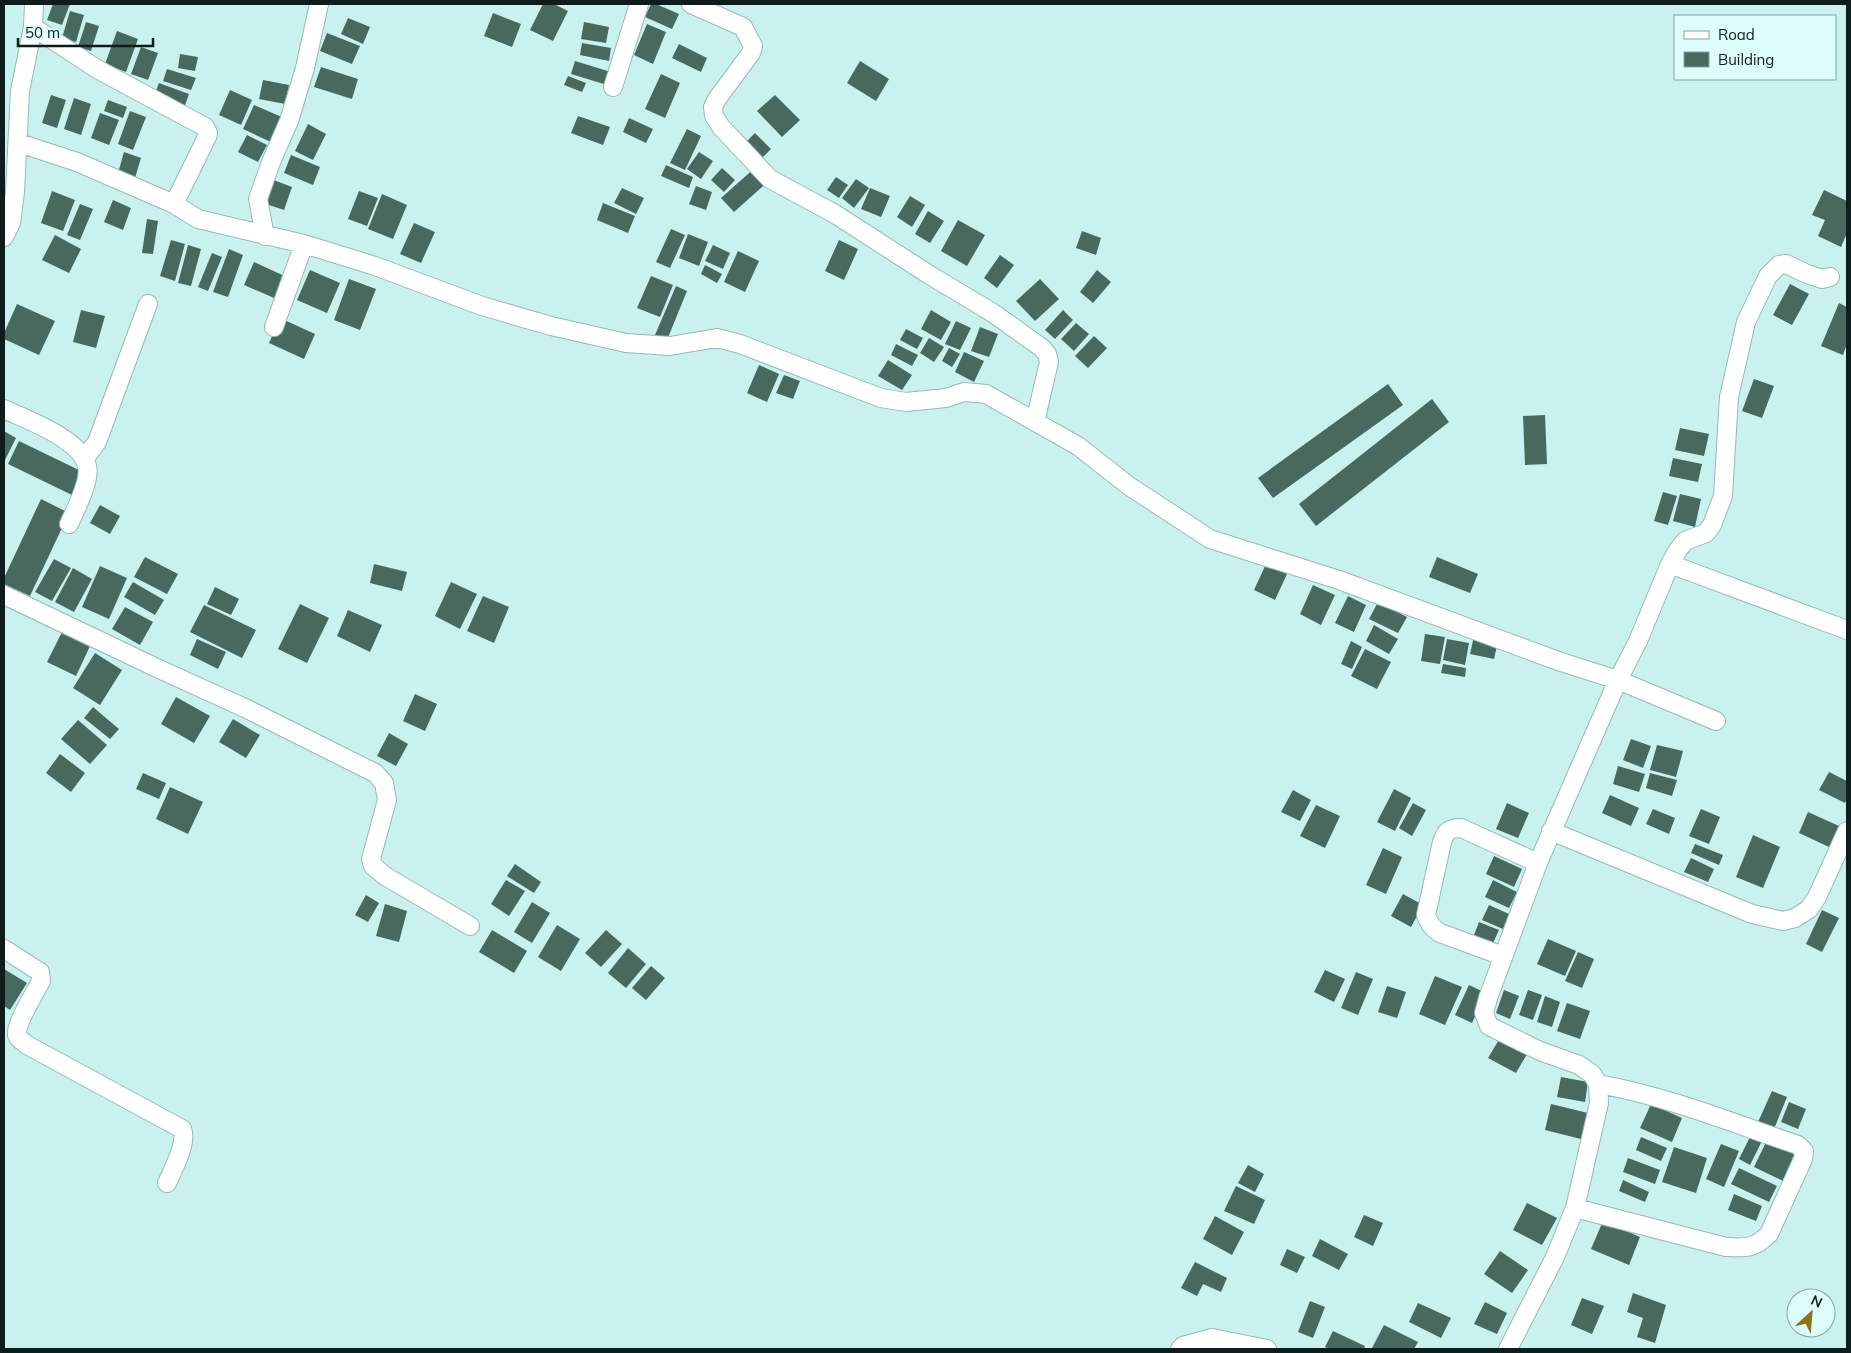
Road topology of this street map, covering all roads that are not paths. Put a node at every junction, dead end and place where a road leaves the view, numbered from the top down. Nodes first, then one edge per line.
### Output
1 (34, 4) edge
2 (319, 4) edge
3 (639, 4) edge
4 (691, 4) edge
5 (33, 27) junction
6 (613, 87) dead end
7 (19, 143) junction
8 (174, 204) junction
9 (265, 236) junction
10 (4, 237) edge
11 (304, 244) junction
12 (1830, 277) dead end
13 (148, 304) dead end
14 (274, 327) dead end
15 (4, 409) edge
16 (1035, 422) junction
17 (84, 459) junction
18 (69, 524) dead end
19 (1670, 564) junction
20 (4, 595) edge
21 (1847, 630) edge
22 (1618, 680) junction
23 (1716, 721) dead end
24 (1551, 831) junction
25 (1847, 831) edge
26 (1538, 862) junction
27 (470, 926) dead end
28 (4, 949) edge
29 (1503, 956) junction
30 (1598, 1084) junction
31 (168, 1183) dead end
32 (1575, 1208) junction
33 (1180, 1349) edge
34 (1267, 1349) edge
35 (1508, 1349) edge

1 - 5 street
2 - 9 street
3 - 6 street
4 - 16 street
5 - 7 street
5 - 8 street
7 - 8 street
7 - 10 street
8 - 9 street
9 - 11 street
11 - 14 street
11 - 16 street
12 - 19 street
13 - 17 street
15 - 17 street
16 - 22 street
17 - 18 street
19 - 21 street
19 - 22 street
20 - 27 street
22 - 23 street
22 - 24 street
24 - 25 street
24 - 26 street
26 - 29 street
26 - 29 street
28 - 31 street
29 - 30 street
30 - 32 street
30 - 32 street
32 - 35 street
33 - 34 street

